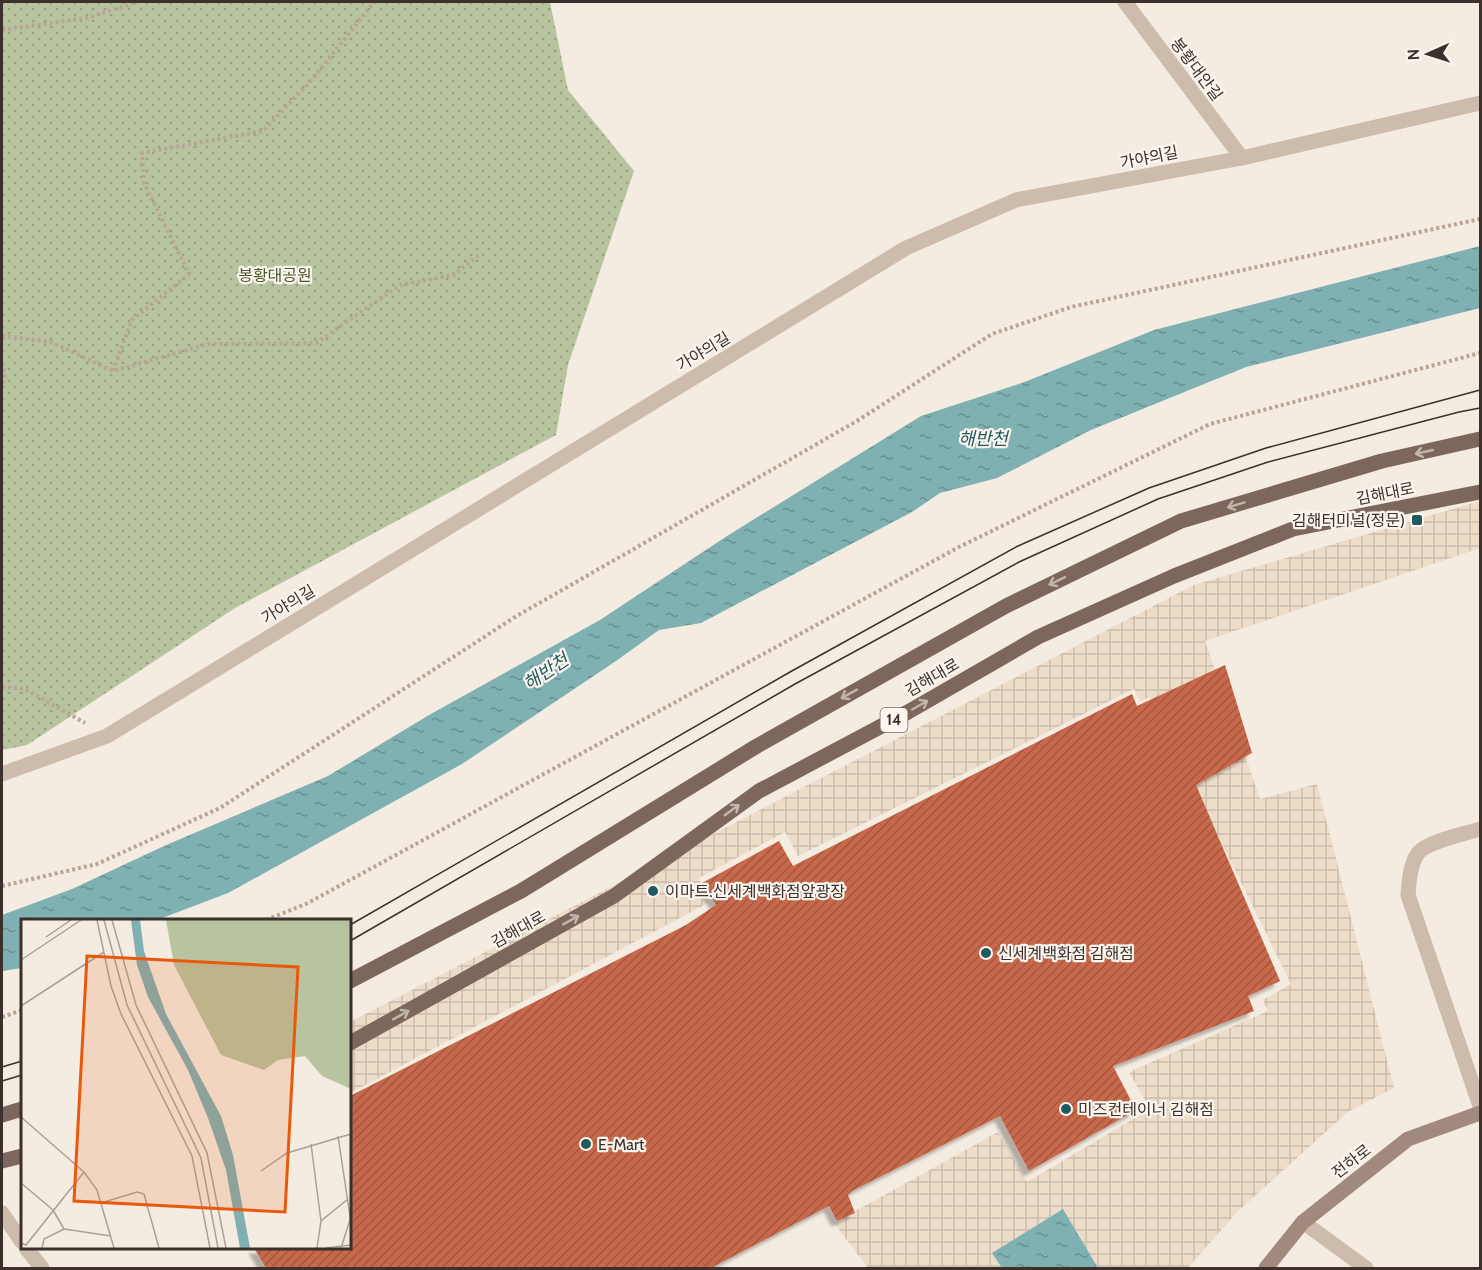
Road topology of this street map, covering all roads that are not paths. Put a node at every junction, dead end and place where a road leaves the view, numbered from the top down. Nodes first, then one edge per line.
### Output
1 (1125, 2) edge
2 (1480, 103) edge
3 (1242, 158) junction
4 (1480, 438) edge
5 (1480, 492) edge
6 (2, 774) edge
7 (1480, 829) edge
8 (351, 980) edge
9 (351, 1042) edge
10 (1480, 1106) edge
11 (21, 1109) edge
12 (1480, 1113) edge
13 (2, 1115) edge
14 (21, 1156) edge
15 (2, 1161) edge
16 (2, 1213) edge
17 (1303, 1222) junction
18 (21, 1241) edge
19 (27, 1249) edge
20 (42, 1269) edge
21 (1266, 1269) edge
22 (1366, 1269) edge

1 - 3 street, 봉황대안길
2 - 3 street, 가야의길
3 - 6 street, 가야의길
4 -> 8 main road, 김해대로
9 -> 5 main road, 김해대로 / 14
7 - 10 street
11 - 13 main road
12 - 17 main road, 전하로
14 - 15 main road
16 - 18 street
17 - 21 main road, 전하로
17 - 22 street
19 - 20 street

